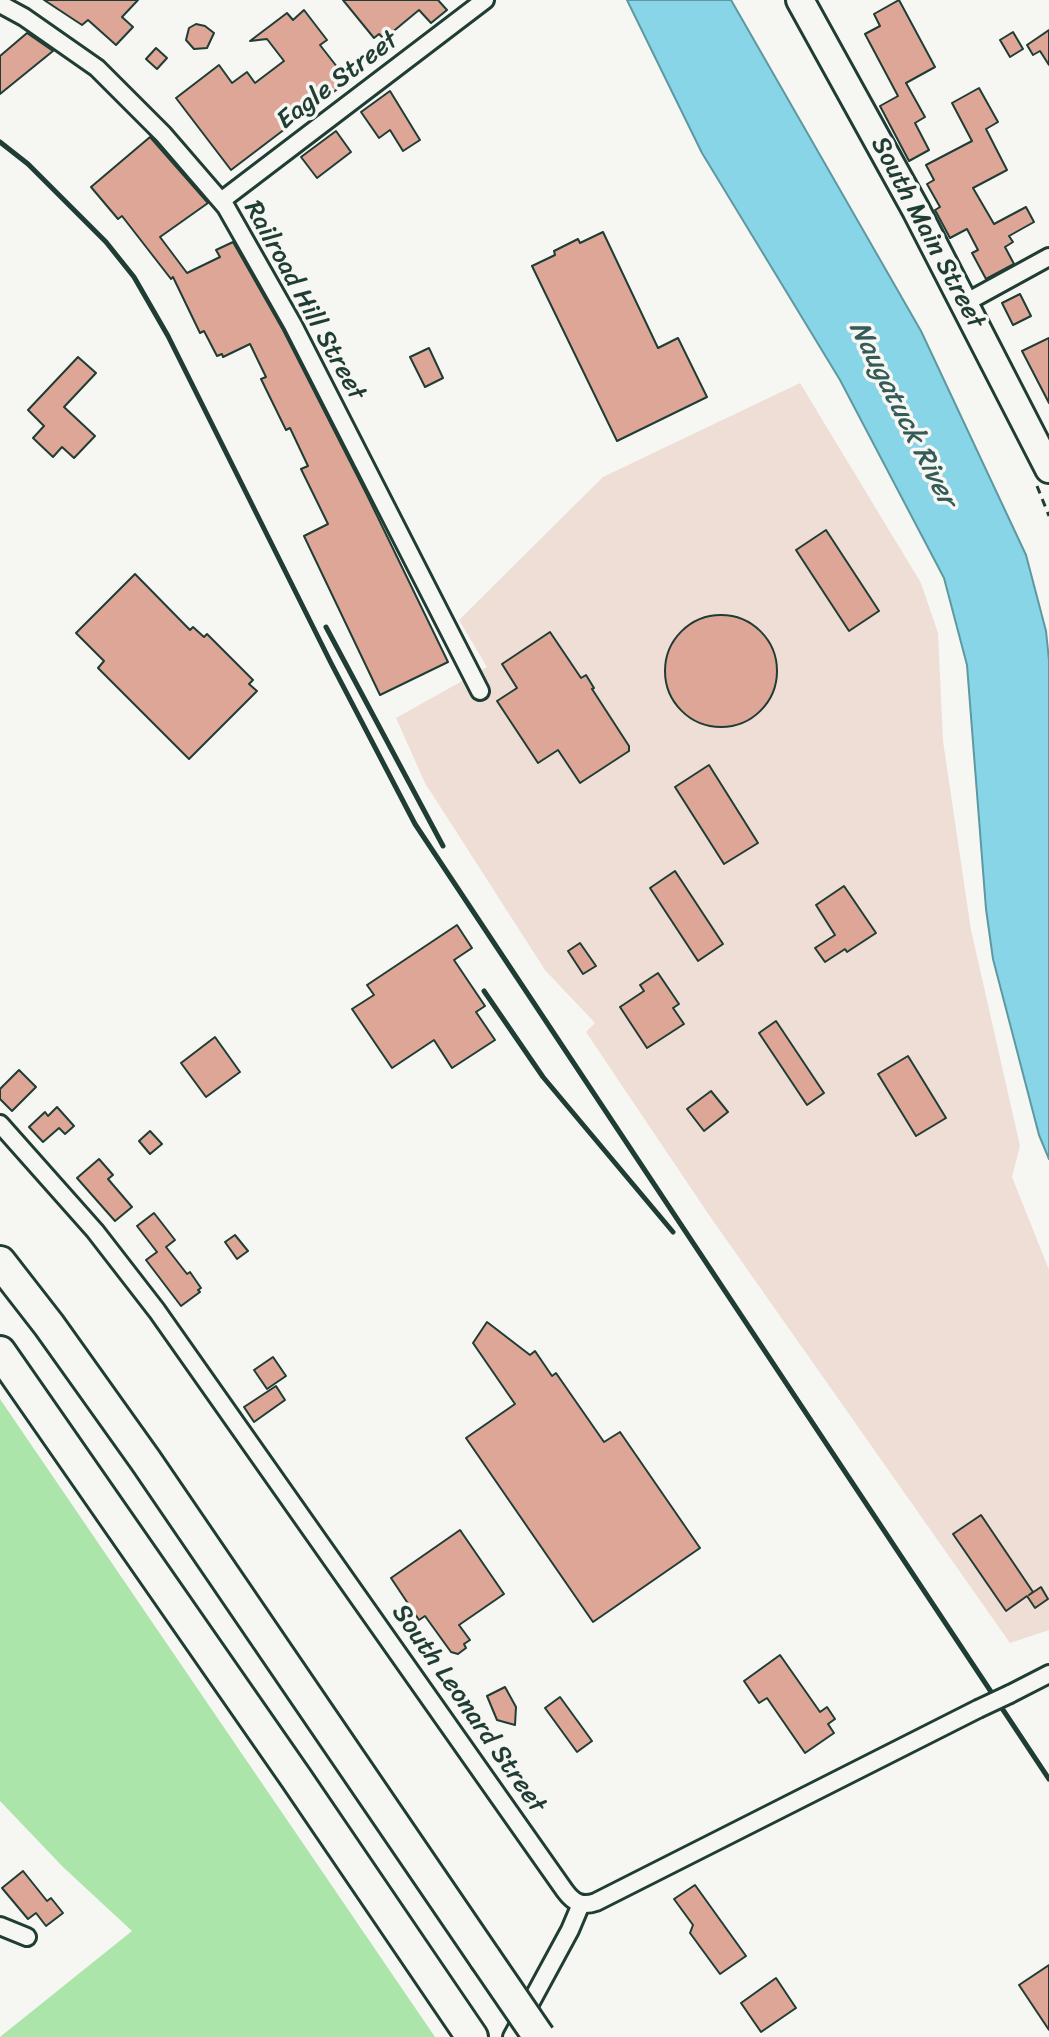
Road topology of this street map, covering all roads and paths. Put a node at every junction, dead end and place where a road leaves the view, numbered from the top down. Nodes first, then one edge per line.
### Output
1 (485, 0) edge
2 (800, 0) edge
3 (0, 4) edge
4 (221, 201) junction
5 (1049, 257) edge
6 (965, 303) junction
7 (1049, 469) edge
8 (480, 691) dead end
9 (0, 1124) edge
10 (0, 1262) edge
11 (0, 1352) edge
12 (1049, 1674) edge
13 (581, 1904) junction
14 (0, 1926) edge
15 (27, 1937) dead end
16 (466, 2028) edge
17 (512, 2037) edge
18 (539, 2037) edge

1 - 4 street, Eagle Street
2 - 6 main road, South Main Street
3 - 4 street, Railroad Hill Street
4 - 8 street, Railroad Hill Street
5 - 6 street
6 - 7 main road, South Main Street
9 - 13 street, South Leonard Street
10 - 18 highway, bridge
11 - 16 highway
12 - 13 street, bridge
13 - 17 street
14 - 15 street

